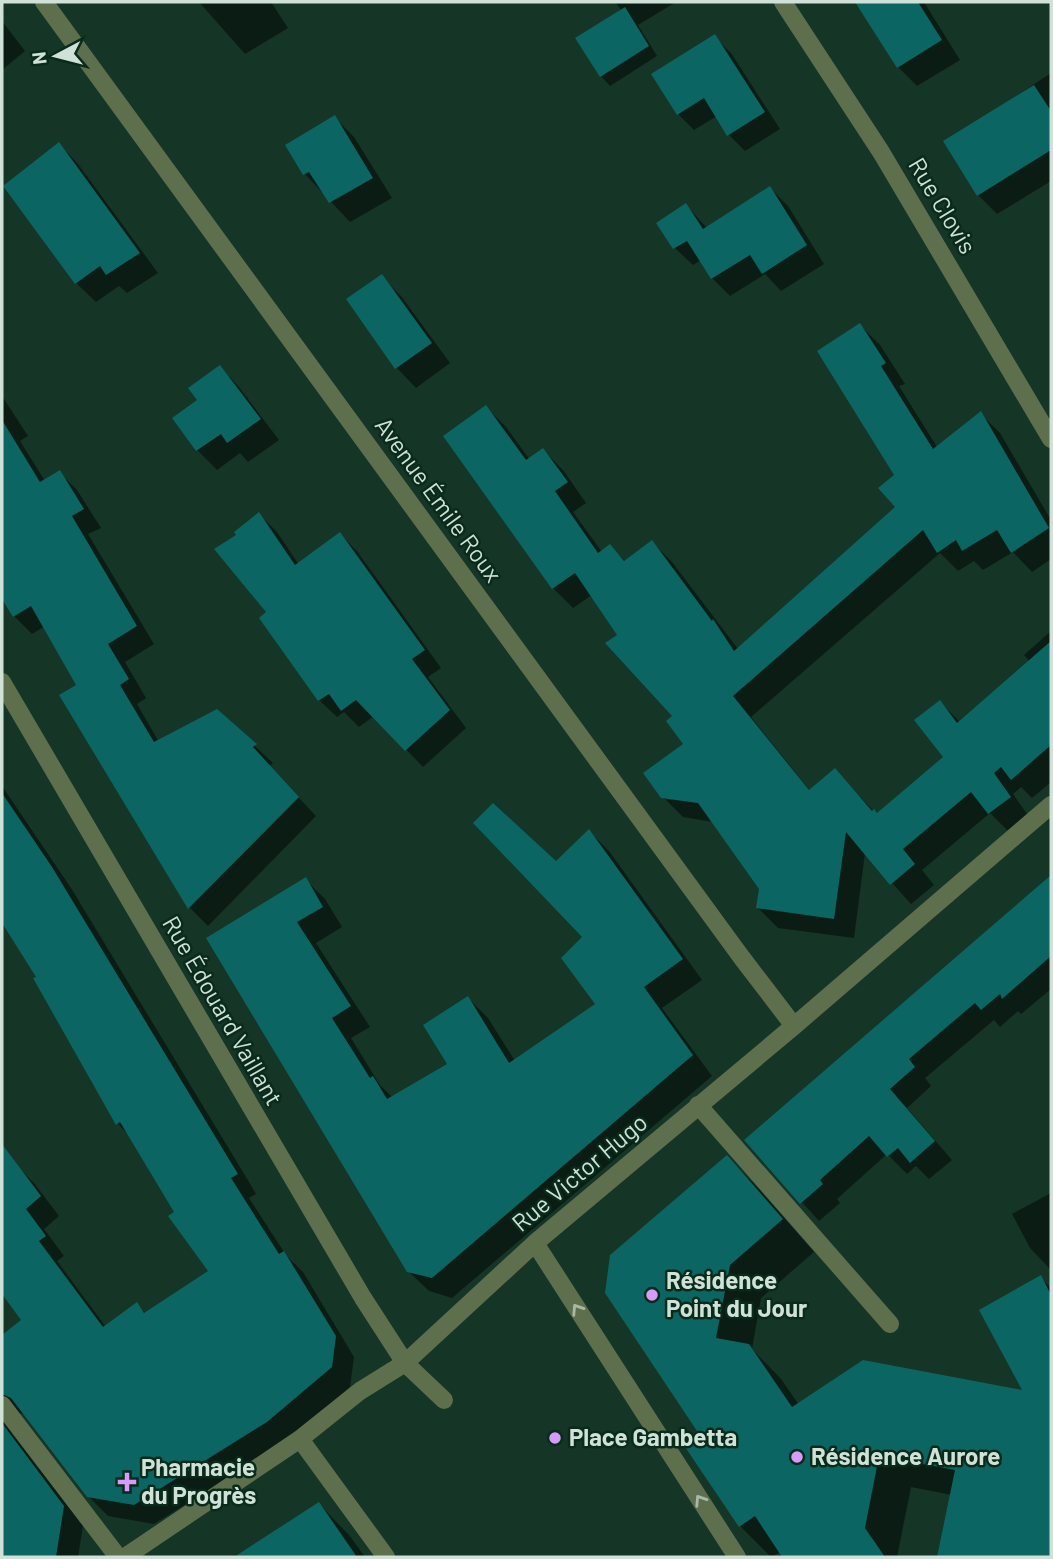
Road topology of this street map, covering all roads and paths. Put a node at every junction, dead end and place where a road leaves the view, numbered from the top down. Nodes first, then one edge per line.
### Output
1 (44, 2) edge
2 (783, 2) edge
3 (1051, 439) edge
4 (2, 682) edge
5 (1051, 805) edge
6 (794, 1026) junction
7 (698, 1105) junction
8 (535, 1243) junction
9 (890, 1324) dead end
10 (405, 1363) junction
11 (444, 1400) dead end
12 (2, 1405) edge
13 (300, 1439) junction
14 (118, 1557) edge
15 (125, 1557) edge
16 (386, 1557) edge
17 (737, 1557) edge

1 - 6 street, Avenue Émile Roux
2 - 3 street, Rue Clovis
4 - 10 street, Rue Édouard Vaillant
5 - 6 street, Rue Victor Hugo
6 - 7 street, Rue Victor Hugo
7 - 8 street, Rue Victor Hugo
7 - 9 street
8 - 10 street, Rue Victor Hugo
17 -> 8 street
10 - 11 street, Rue Édouard Vaillant
10 - 13 street, Rue Victor Hugo
12 - 14 street
13 - 15 street, Rue Victor Hugo
13 - 16 street

